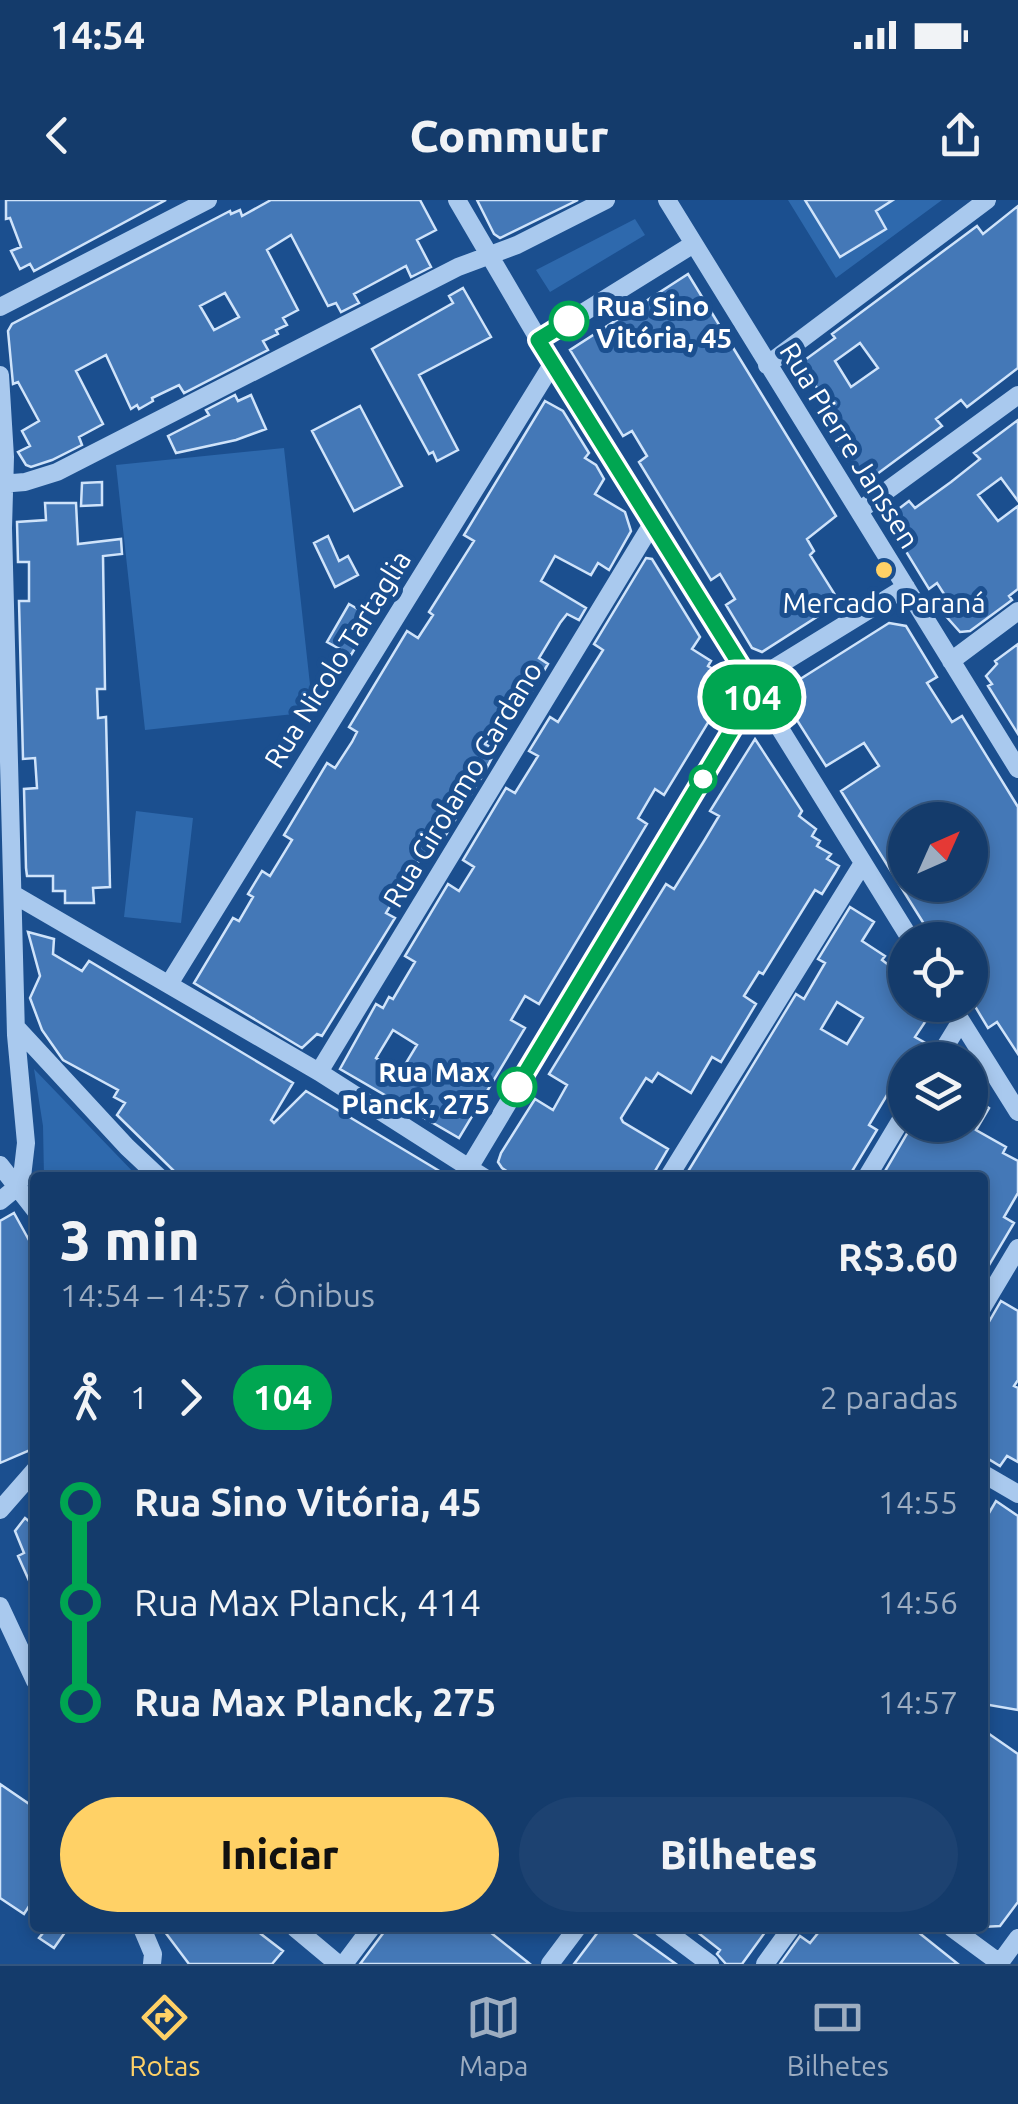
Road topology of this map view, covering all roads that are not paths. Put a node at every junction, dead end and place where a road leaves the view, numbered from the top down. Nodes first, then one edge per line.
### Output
1 (208, 200) edge
2 (457, 200) edge
3 (606, 200) edge
4 (667, 200) edge
5 (987, 200) edge
6 (692, 245) junction
7 (488, 257) junction
8 (0, 307) edge
9 (538, 340) junction
10 (553, 363) junction
11 (767, 364) junction
12 (0, 375) edge
13 (1018, 395) edge
14 (2, 484) edge
15 (859, 511) junction
16 (652, 524) junction
17 (906, 586) junction
18 (1018, 611) edge
19 (3, 642) edge
20 (951, 660) junction
21 (756, 690) junction
22 (1018, 770) edge
23 (5, 800) edge
24 (863, 862) junction
25 (13, 894) junction
26 (900, 922) edge
27 (168, 984) junction
28 (8, 985) edge
29 (962, 1022) edge
30 (16, 1027) junction
31 (319, 1072) junction
32 (1018, 1112) edge
33 (888, 1141) edge
34 (0, 1165) edge
35 (154, 1172) edge
36 (469, 1172) edge
37 (473, 1172) edge
38 (672, 1172) edge
39 (870, 1172) edge
40 (17, 1187) junction
41 (0, 1201) edge
42 (30, 1204) edge
43 (1018, 1248) edge
44 (988, 1298) edge
45 (30, 1476) edge
46 (988, 1476) edge
47 (1018, 1494) edge
48 (0, 1510) edge
49 (0, 1606) edge
50 (30, 1670) edge
51 (144, 1932) edge
52 (300, 1932) edge
53 (368, 1932) edge
54 (574, 1932) edge
55 (667, 1932) edge
56 (788, 1932) edge
57 (957, 1932) edge
58 (1018, 1938) edge
59 (157, 1961) edge
60 (341, 1964) edge
61 (550, 1964) edge
62 (710, 1964) edge
63 (765, 1964) edge
64 (1000, 1964) edge

1 - 8 street
2 - 7 street
3 - 7 street
4 - 6 street, Rua Pierre Janssen
5 - 11 street
6 - 9 street
6 - 11 street, Rua Pierre Janssen
7 - 9 street
7 - 14 street
9 - 10 street
10 - 16 street
10 - 27 street, Rua Nicolo Tartaglia
11 - 15 street, Rua Pierre Janssen
12 - 14 street
13 - 15 street
14 - 19 street
15 - 17 street, Rua Pierre Janssen
16 - 21 street
16 - 31 street, Rua Girolamo Cardano
17 - 20 street, Rua Pierre Janssen
17 - 21 street
18 - 20 street
19 - 23 street
20 - 22 street, Rua Pierre Janssen
21 - 24 street
21 - 37 street
23 - 25 street
24 - 26 street
24 - 38 street
25 - 27 street
25 - 28 street
27 - 31 street
28 - 30 street
29 - 32 street
30 - 35 street
30 - 40 street
31 - 36 street
33 - 39 street
34 - 40 street
40 - 41 street
40 - 42 street
43 - 44 street
45 - 48 street
46 - 47 street
49 - 50 street
51 - 59 street
52 - 60 street
53 - 60 street
54 - 61 street
55 - 62 street
56 - 63 street
57 - 64 street
58 - 64 street

